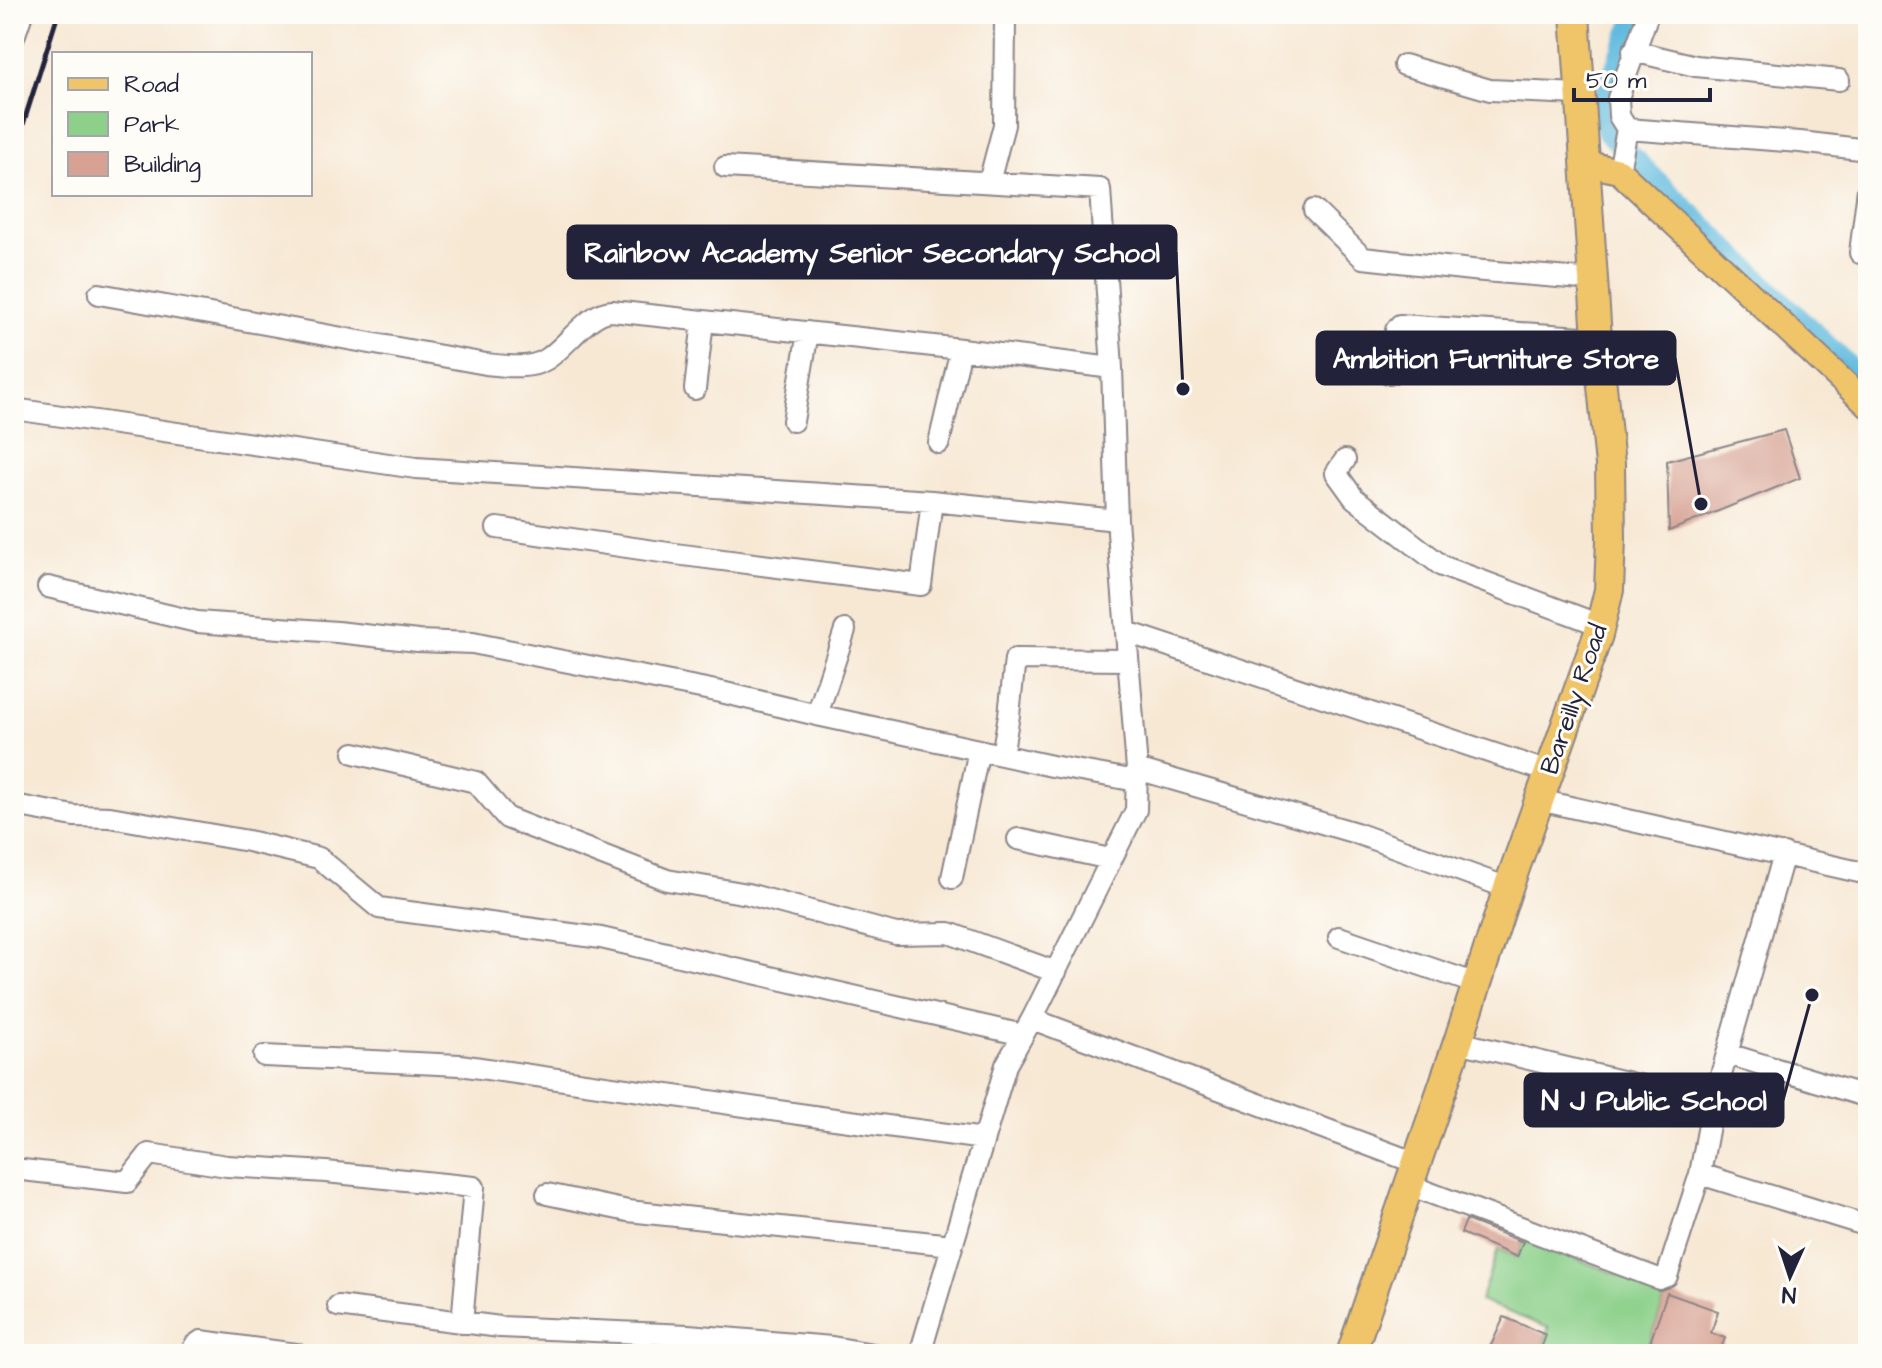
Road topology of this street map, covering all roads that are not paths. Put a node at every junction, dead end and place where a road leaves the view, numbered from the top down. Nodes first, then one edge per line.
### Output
1 (22, 14) edge
2 (1575, 14) edge
3 (1648, 14) edge
4 (1005, 20) dead end
5 (14, 37) edge
6 (1633, 51) junction
7 (1404, 65) dead end
8 (1839, 80) dead end
9 (1579, 94) junction
10 (1624, 148) junction
11 (1868, 150) edge
12 (1584, 163) junction
13 (725, 167) dead end
14 (989, 182) junction
15 (1868, 189) edge
16 (1314, 210) dead end
17 (1860, 253) dead end
18 (1594, 280) junction
19 (99, 294) dead end
20 (703, 321) junction
21 (808, 332) junction
22 (1597, 338) junction
23 (961, 349) junction
24 (1112, 368) junction
25 (1390, 374) dead end
26 (695, 389) dead end
27 (1868, 405) edge
28 (14, 409) edge
29 (793, 421) dead end
30 (939, 443) dead end
31 (1345, 460) dead end
32 (932, 501) junction
33 (1117, 520) junction
34 (497, 528) dead end
35 (48, 587) dead end
36 (1600, 625) junction
37 (845, 630) dead end
38 (1127, 632) junction
39 (1128, 660) junction
40 (817, 715) junction
41 (979, 750) junction
42 (354, 753) dead end
43 (1002, 755) junction
44 (1549, 772) junction
45 (1137, 775) junction
46 (1539, 800) junction
47 (14, 805) edge
48 (1018, 839) dead end
49 (1784, 854) junction
50 (1110, 859) junction
51 (1868, 874) edge
52 (952, 878) dead end
53 (1508, 888) junction
54 (1339, 937) dead end
55 (1056, 972) junction
56 (1477, 984) junction
57 (1028, 1027) junction
58 (1458, 1042) junction
59 (1728, 1054) junction
60 (264, 1056) dead end
61 (1868, 1097) edge
62 (1713, 1103) junction
63 (984, 1139) junction
64 (14, 1169) edge
65 (1412, 1174) junction
66 (1700, 1174) junction
67 (547, 1194) dead end
68 (1868, 1226) edge
69 (952, 1245) junction
70 (338, 1306) dead end
71 (462, 1323) junction
72 (1358, 1352) edge
73 (190, 1354) edge
74 (296, 1354) edge
75 (873, 1354) edge
76 (920, 1354) edge

1 - 5 street
2 - 9 highway, Bareilly Road
3 - 6 street
4 - 14 street
6 - 8 street
6 - 10 street
7 - 9 street
9 - 12 highway, Bareilly Road
10 - 11 street
10 - 12 main road
10 - 27 main road
12 - 18 highway, Bareilly Road
13 - 14 street
14 - 24 street
15 - 17 street
16 - 18 street
18 - 22 highway, Bareilly Road
19 - 20 street
20 - 21 street
20 - 26 street
21 - 23 street
21 - 29 street
22 - 25 street
22 - 36 highway, Bareilly Road
23 - 24 street
23 - 30 street
24 - 33 street
28 - 32 street
31 - 36 street
32 - 33 street
32 - 34 street
33 - 38 street
35 - 40 street
36 - 44 highway, Bareilly Road
37 - 40 street
38 - 39 street
38 - 44 street
39 - 43 street
39 - 45 street
40 - 41 street
41 - 43 street
41 - 52 street
42 - 55 street
43 - 45 street
44 - 46 highway, Bareilly Road
45 - 50 street
45 - 53 street
46 - 49 street
46 - 53 highway, Bareilly Road
47 - 57 street
48 - 50 street
49 - 51 street
49 - 59 street
50 - 55 street
53 - 56 highway, Bareilly Road
54 - 56 street
55 - 57 street
56 - 58 highway, Bareilly Road
57 - 63 street
57 - 65 street
58 - 62 street
58 - 65 highway, Bareilly Road
59 - 61 street
59 - 62 street
60 - 63 street
62 - 66 street
63 - 69 street
64 - 71 street
65 - 66 street
65 - 72 highway, Bareilly Road
66 - 68 street
67 - 69 street
69 - 76 street
70 - 71 street
71 - 75 street
73 - 74 street

